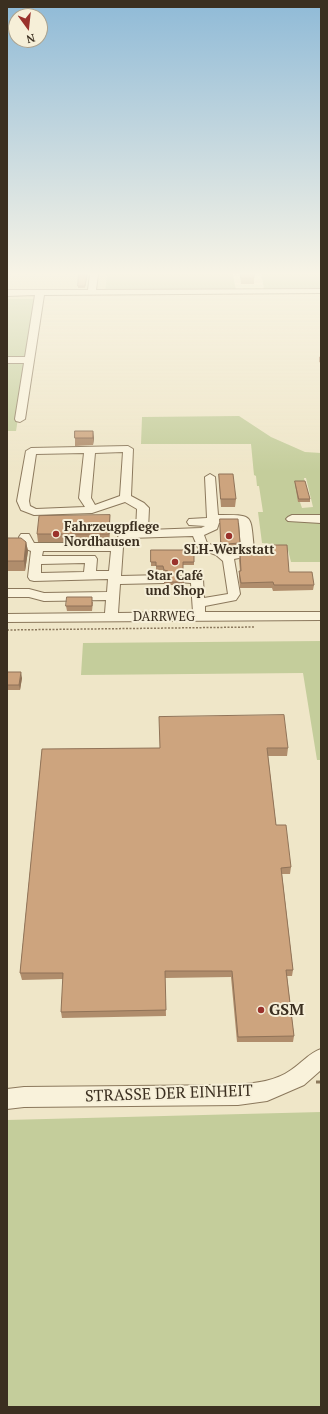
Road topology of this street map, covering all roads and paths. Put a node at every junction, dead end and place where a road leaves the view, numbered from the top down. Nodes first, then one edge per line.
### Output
1 (32, 340) edge
2 (7, 360) edge
3 (29, 360) junction
4 (20, 419) dead end
5 (90, 450) junction
6 (210, 477) dead end
7 (126, 498) junction
8 (92, 510) junction
9 (292, 519) dead end
10 (321, 519) edge
11 (213, 520) junction
12 (196, 527) junction
13 (142, 534) junction
14 (25, 537) dead end
15 (37, 547) junction
16 (117, 547) junction
17 (227, 556) junction
18 (36, 560) junction
19 (90, 576) junction
20 (115, 578) junction
21 (164, 579) dead end
22 (183, 579) dead end
23 (7, 593) edge
24 (113, 596) junction
25 (198, 603) junction
26 (321, 616) edge
27 (111, 617) junction
28 (199, 617) junction
29 (7, 618) edge
30 (260, 627) dead end
31 (7, 630) edge
32 (321, 1058) edge
33 (7, 1099) edge

1 - 3 street
2 - 3 street
3 - 4 street
5 - 7 street
5 - 8 street
5 - 8 street
6 - 11 street
7 - 8 street
7 - 13 street
9 - 10 street
11 - 12 street
11 - 17 street
12 - 13 street
12 - 17 street
13 - 16 street
14 - 15 street
15 - 16 street
15 - 18 street
16 - 20 street
17 - 25 street
18 - 19 street
18 - 19 street
19 - 20 street
20 - 21 street
20 - 24 street
22 - 25 street
23 - 24 street
24 - 27 street
25 - 28 street
26 - 28 street, DARRWEG
27 - 28 street, DARRWEG
27 - 29 street, DARRWEG
30 - 31 path
32 - 33 street, STRASSE DER EINHEIT

